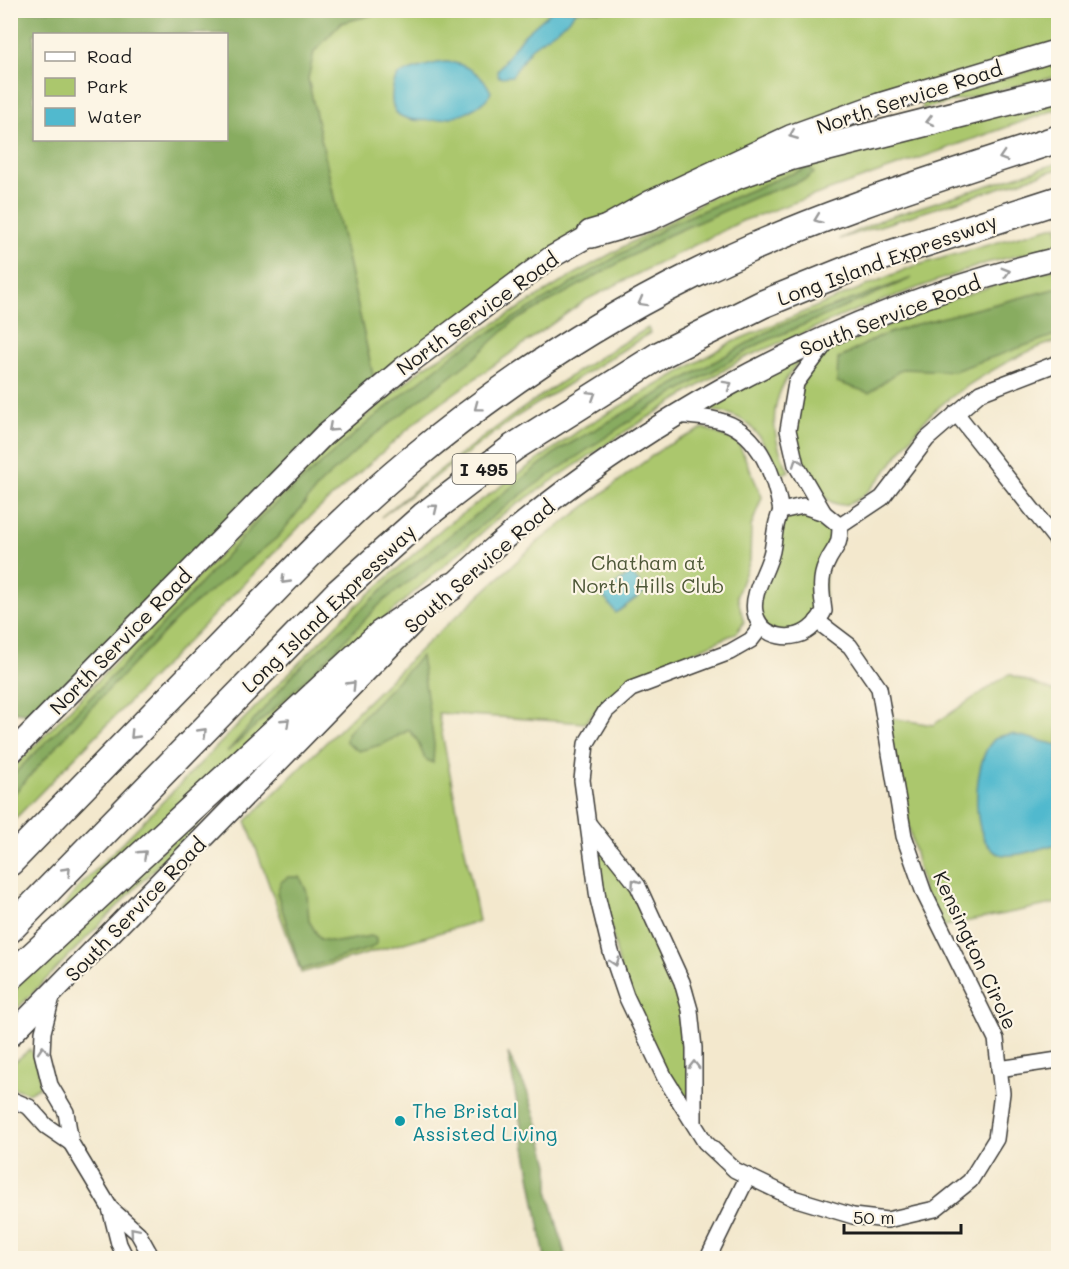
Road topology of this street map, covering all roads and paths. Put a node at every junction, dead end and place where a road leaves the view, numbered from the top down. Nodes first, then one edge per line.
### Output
1 (1059, 50) edge
2 (1059, 89) edge
3 (1059, 139) edge
4 (1059, 200) edge
5 (591, 234) junction
6 (1059, 258) edge
7 (833, 335) junction
8 (1059, 363) edge
9 (956, 413) junction
10 (678, 415) junction
11 (781, 511) junction
12 (824, 513) junction
13 (840, 526) junction
14 (1059, 542) edge
15 (451, 587) junction
16 (817, 621) junction
17 (761, 627) junction
18 (10, 754) edge
19 (588, 822) junction
20 (10, 862) edge
21 (10, 929) edge
22 (10, 977) edge
23 (54, 992) junction
24 (10, 1036) edge
25 (1059, 1060) edge
26 (999, 1069) junction
27 (10, 1098) edge
28 (694, 1124) junction
29 (71, 1143) junction
30 (748, 1176) junction
31 (111, 1208) junction
32 (126, 1258) edge
33 (152, 1258) edge
34 (708, 1258) edge

1 -> 5 main road, North Service Road
2 -> 5 highway
3 -> 20 highway, I 495
21 -> 4 highway, Long Island Expressway / I 495
5 -> 18 main road, North Service Road
7 -> 6 main road, South Service Road
10 -> 7 main road, South Service Road
12 -> 7 street
8 - 9 street
9 - 13 street
9 - 14 street
10 - 11 street
10 - 15 main road, South Service Road
11 - 12 street
11 - 17 street
12 - 13 street
13 - 16 street
22 -> 15 highway
23 -> 15 main road, South Service Road
16 - 17 street
16 - 26 street, Kensington Circle
17 - 19 street, Kensington Circle
19 -> 28 street, Kensington Circle
28 -> 19 street, Kensington Circle
23 - 24 main road, South Service Road
29 -> 23 street
25 - 26 street
26 - 30 street, Kensington Circle
27 - 29 street
28 - 30 street, Kensington Circle
29 - 31 street
30 - 34 street
31 - 32 street
33 -> 31 street

